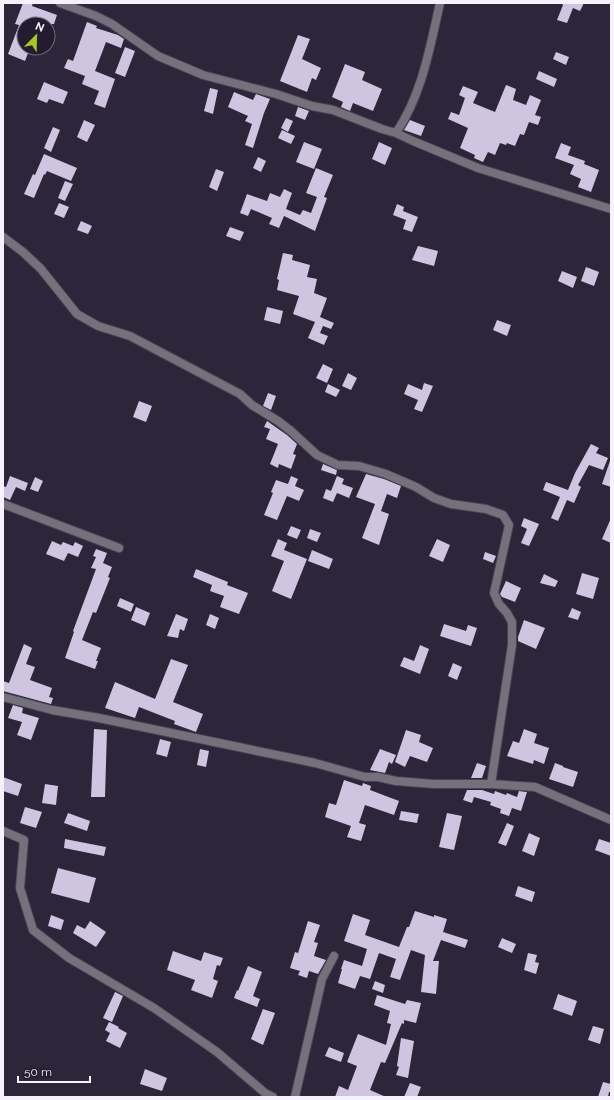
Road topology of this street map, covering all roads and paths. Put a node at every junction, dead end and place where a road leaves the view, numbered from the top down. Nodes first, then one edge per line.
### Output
1 (60, 3) edge
2 (440, 3) edge
3 (396, 133) junction
4 (611, 209) edge
5 (3, 237) edge
6 (3, 504) edge
7 (118, 548) dead end
8 (3, 697) edge
9 (491, 784) junction
10 (611, 820) edge
11 (3, 832) edge
12 (334, 956) dead end
13 (274, 1097) edge
14 (295, 1097) edge

1 - 3 street
2 - 3 street
3 - 4 street
5 - 9 street
6 - 7 street
8 - 9 street
9 - 10 street
11 - 13 street
12 - 14 street

